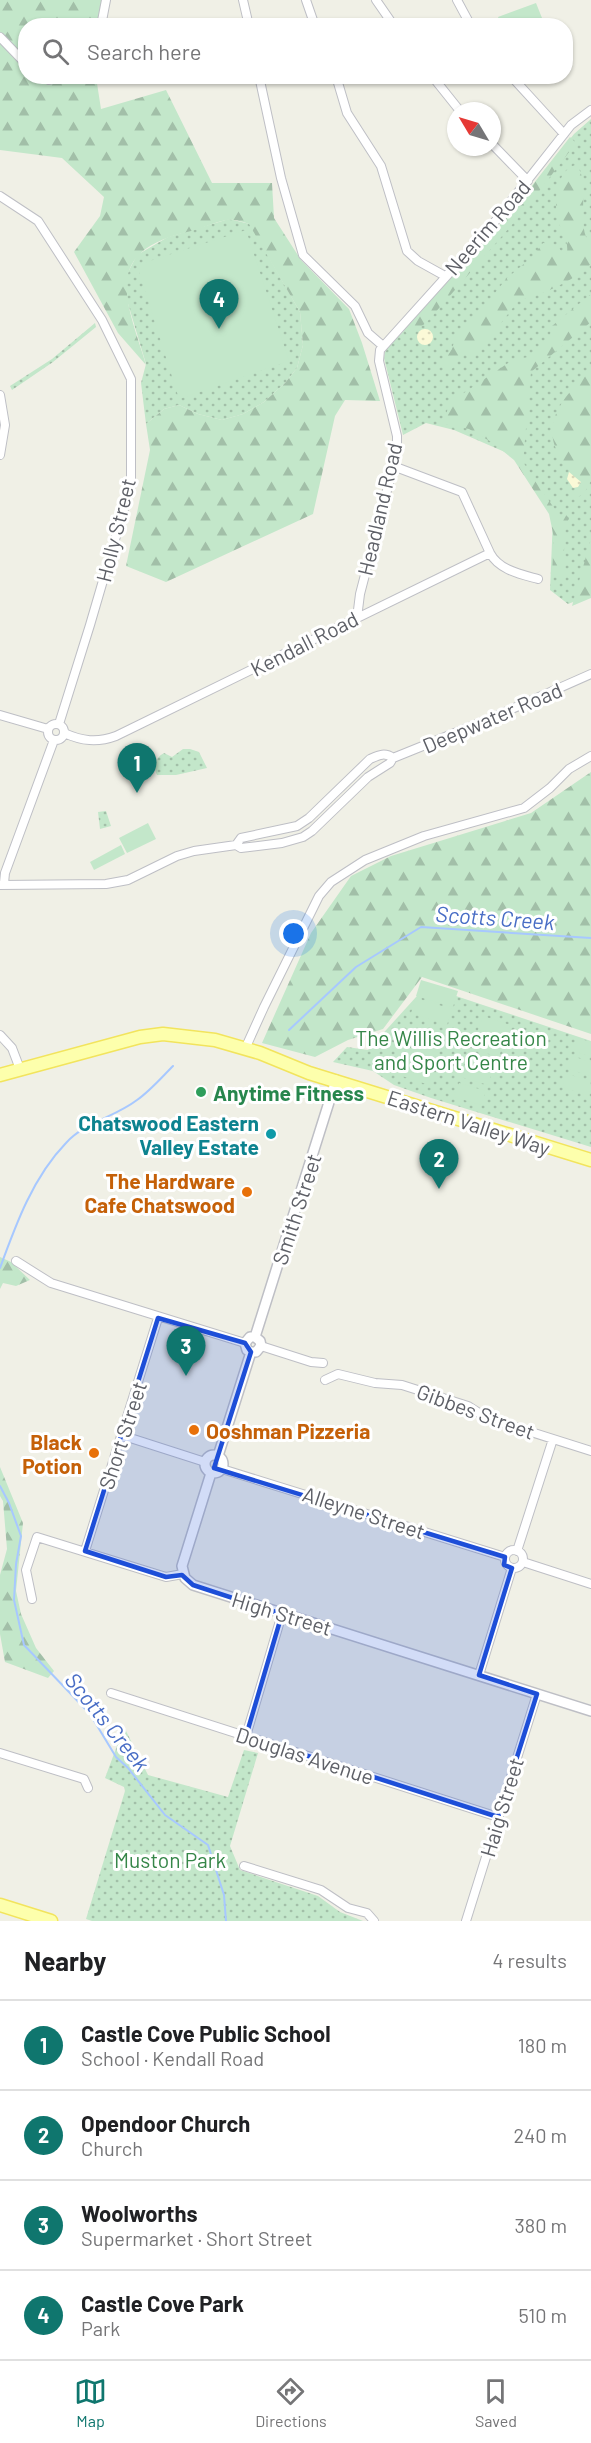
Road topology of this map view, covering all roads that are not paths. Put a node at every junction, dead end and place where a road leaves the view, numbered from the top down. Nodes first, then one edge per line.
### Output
1 (106, 0) edge
2 (243, 0) edge
3 (306, 0) edge
4 (376, 0) edge
5 (457, 0) edge
6 (103, 18) edge
7 (247, 18) edge
8 (312, 18) edge
9 (388, 18) edge
10 (467, 18) edge
11 (0, 36) edge
12 (18, 55) edge
13 (261, 84) edge
14 (338, 84) edge
15 (438, 84) edge
16 (518, 84) edge
17 (453, 102) edge
18 (591, 110) edge
19 (564, 134) junction
20 (501, 153) edge
21 (528, 181) junction
22 (0, 196) edge
23 (445, 276) junction
24 (383, 346) junction
25 (0, 395) edge
26 (0, 455) edge
27 (393, 466) junction
28 (490, 552) junction
29 (538, 579) dead end
30 (351, 620) junction
31 (591, 674) edge
32 (0, 715) edge
33 (59, 724) junction
34 (48, 729) junction
35 (64, 734) junction
36 (54, 740) junction
37 (591, 756) edge
38 (393, 758) junction
39 (236, 845) junction
40 (2, 884) edge
41 (0, 1035) edge
42 (245, 1049) junction
43 (20, 1069) junction
44 (0, 1075) edge
45 (336, 1080) junction
46 (591, 1160) edge
47 (16, 1261) dead end
48 (158, 1318) junction
49 (255, 1337) junction
50 (245, 1343) junction
51 (261, 1346) junction
52 (251, 1352) junction
53 (323, 1363) dead end
54 (325, 1380) dead end
55 (121, 1435) junction
56 (553, 1439) junction
57 (591, 1451) edge
58 (218, 1456) junction
59 (205, 1462) junction
60 (222, 1469) junction
61 (211, 1473) junction
62 (85, 1551) junction
63 (517, 1551) junction
64 (505, 1557) junction
65 (523, 1563) junction
66 (512, 1568) junction
67 (183, 1574) junction
68 (591, 1584) edge
69 (32, 1599) dead end
70 (282, 1614) junction
71 (479, 1676) junction
72 (111, 1693) dead end
73 (537, 1694) junction
74 (591, 1711) edge
75 (246, 1736) junction
76 (0, 1753) edge
77 (88, 1788) dead end
78 (498, 1817) junction
79 (244, 1866) dead end
80 (0, 1905) edge
81 (51, 1921) edge
82 (375, 1921) edge
83 (466, 1921) edge

1 - 6 street
2 - 7 street
3 - 8 street
4 - 9 street
5 - 10 street
11 - 12 street
13 - 24 street
14 - 23 street
15 - 17 street
16 - 19 street
18 - 19 street, Neerim Road
19 - 21 street, Neerim Road
20 - 21 street
21 - 23 street, Neerim Road
22 - 33 street, Holly Street
23 - 24 street, Neerim Road
24 - 27 street, Headland Road
25 - 26 street
27 - 28 street
27 - 30 street, Headland Road
28 - 29 street
28 - 30 street, Kendall Road
30 - 35 street, Kendall Road
31 - 38 street, Deepwater Road
32 - 34 street
33 - 34 street
33 - 35 street
34 - 36 street
35 - 36 street
36 - 40 street
37 - 42 street
38 - 39 street, Deepwater Road
38 - 39 street, Deepwater Road
39 - 40 street, Deepwater Road
41 - 43 street
42 - 43 main road, Eastern Valley Way
42 - 45 main road, Eastern Valley Way
43 - 44 main road, Eastern Valley Way
45 - 46 main road, Eastern Valley Way
45 - 49 street, Smith Street
47 - 48 street
48 - 50 street
48 - 55 street, Short Street
49 - 50 street
49 - 51 street
50 - 52 street
51 - 52 street
51 - 53 street
52 - 58 street
54 - 56 street, Gibbes Street
55 - 59 street
55 - 62 street, Short Street
56 - 57 street, Gibbes Street
56 - 63 street
58 - 59 street
58 - 60 street
59 - 61 street
60 - 61 street
60 - 64 street, Alleyne Street
61 - 67 street
62 - 67 street
62 - 69 street
63 - 64 street
63 - 65 street
64 - 66 street
65 - 66 street
65 - 68 street
66 - 71 street
67 - 70 street, High Street
70 - 71 street, High Street
70 - 75 street
71 - 73 street, High Street
72 - 75 street, Douglas Avenue
73 - 74 street, High Street
73 - 78 street, Haig Street
75 - 78 street, Douglas Avenue
76 - 77 street
78 - 83 street, Haig Street
79 - 82 street
80 - 81 main road

